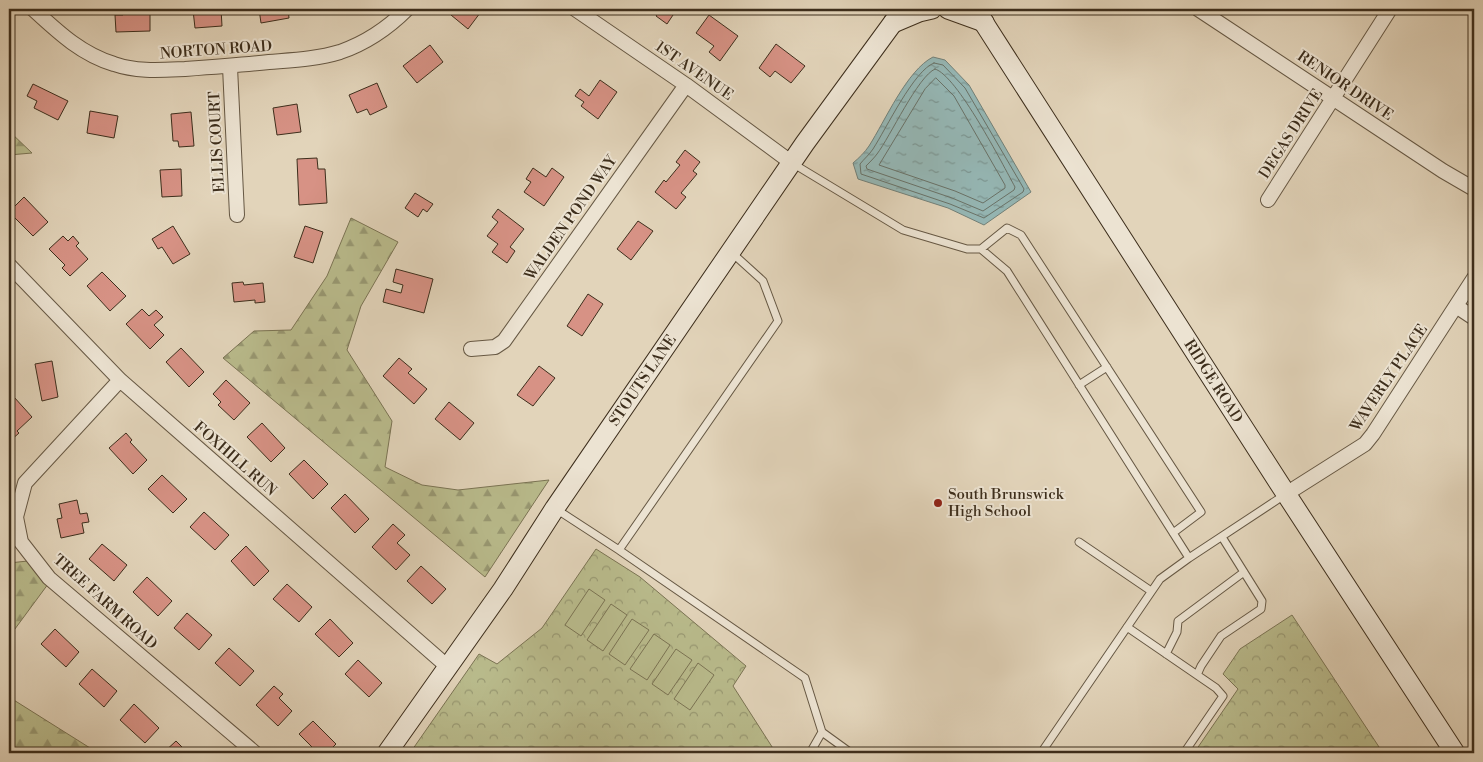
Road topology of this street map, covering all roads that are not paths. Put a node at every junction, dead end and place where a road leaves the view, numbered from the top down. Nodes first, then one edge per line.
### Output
1 (33, 9) edge
2 (407, 9) edge
3 (575, 9) edge
4 (932, 9) edge
5 (948, 9) edge
6 (1198, 9) edge
7 (1390, 9) edge
8 (979, 15) edge
9 (898, 16) edge
10 (230, 67) junction
11 (686, 84) junction
12 (1334, 98) junction
13 (792, 163) junction
14 (1474, 189) edge
15 (1268, 200) dead end
16 (237, 215) dead end
17 (981, 249) junction
18 (731, 252) junction
19 (9, 265) edge
20 (1474, 278) edge
21 (1456, 306) junction
22 (1474, 318) edge
23 (471, 349) dead end
24 (1107, 368) junction
25 (120, 380) junction
26 (1079, 385) junction
27 (1286, 494) junction
28 (555, 508) junction
29 (1173, 533) junction
30 (1222, 537) junction
31 (1079, 542) dead end
32 (619, 550) junction
33 (1189, 558) junction
34 (1244, 572) junction
35 (1151, 591) junction
36 (1127, 627) junction
37 (1166, 654) junction
38 (448, 667) junction
39 (1197, 675) junction
40 (822, 732) junction
41 (255, 753) edge
42 (388, 753) edge
43 (810, 753) edge
44 (851, 753) edge
45 (1041, 753) edge
46 (1184, 753) edge
47 (1455, 753) edge

1 - 10 street, NORTON ROAD
2 - 10 street, NORTON ROAD
3 - 11 street, 1ST AVENUE
4 - 9 street
5 - 8 street
6 - 12 street, RENIOR DRIVE
7 - 12 street, DEGAS DRIVE
8 - 27 street, RIDGE ROAD
9 - 13 street, STOUTS LANE
10 - 16 street, ELLIS COURT
11 - 13 street, 1ST AVENUE
11 - 23 street, WALDEN POND WAY
12 - 14 street, RENIOR DRIVE
12 - 15 street, DEGAS DRIVE
13 - 17 lane
13 - 18 street, STOUTS LANE
17 - 24 lane
17 - 26 lane
18 - 28 street, STOUTS LANE
18 - 32 lane
19 - 25 street, FOXHILL RUN
20 - 21 street, WAVERLY PLACE
21 - 22 street
21 - 27 street, WAVERLY PLACE
24 - 26 lane
24 - 29 lane
25 - 38 street, FOXHILL RUN
25 - 41 street, TREE FARM ROAD
26 - 29 lane
27 - 30 lane
27 - 47 street, RIDGE ROAD
28 - 32 lane
28 - 38 street, STOUTS LANE
29 - 33 lane
30 - 33 lane
30 - 34 lane
31 - 35 lane
32 - 40 lane
33 - 35 lane
34 - 37 lane
34 - 39 lane
35 - 36 lane
36 - 37 lane
36 - 45 lane
37 - 39 lane
38 - 42 street, STOUTS LANE
39 - 46 lane
40 - 43 lane
40 - 44 lane

